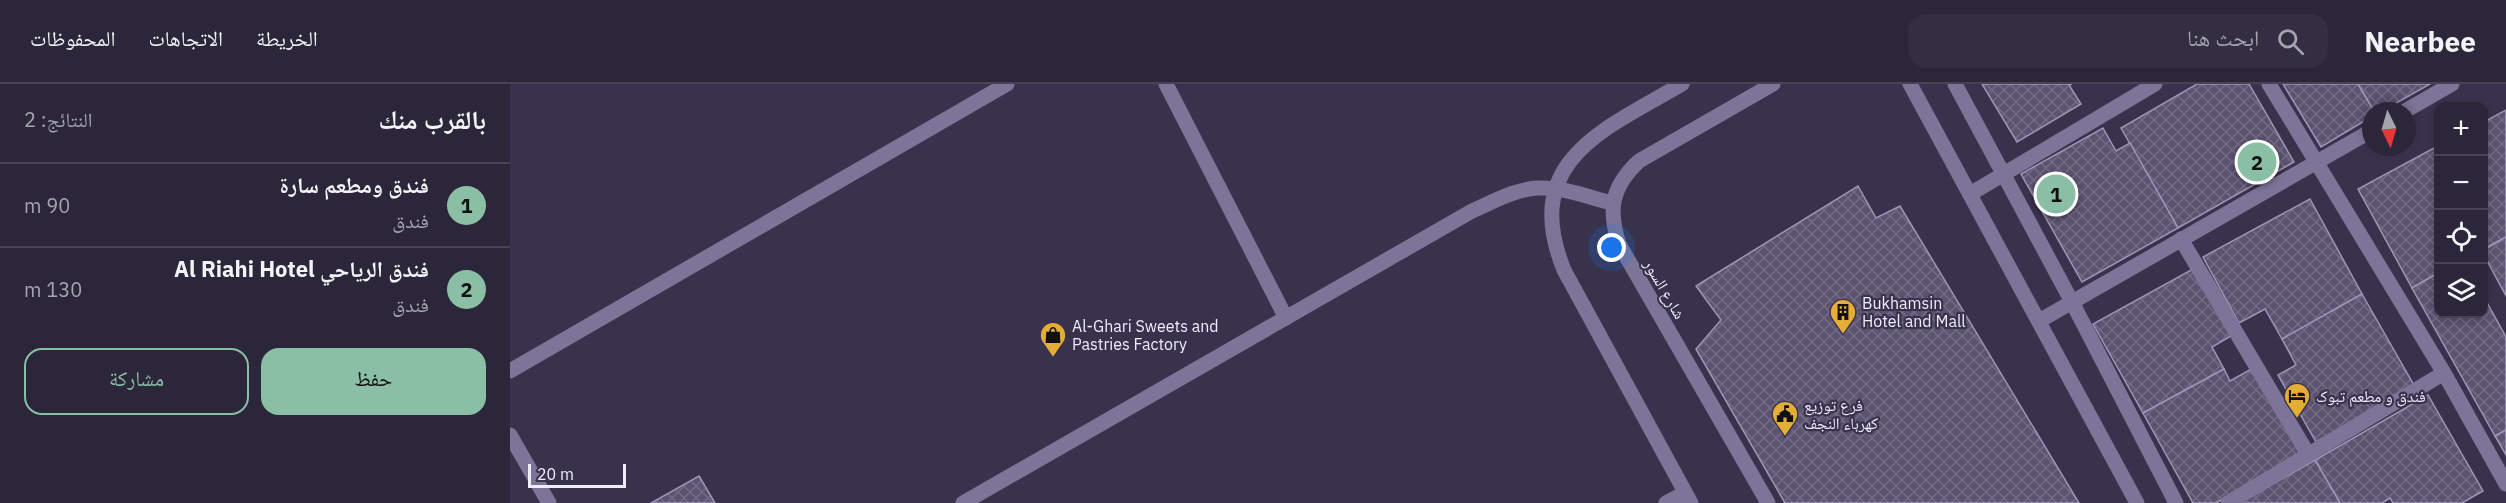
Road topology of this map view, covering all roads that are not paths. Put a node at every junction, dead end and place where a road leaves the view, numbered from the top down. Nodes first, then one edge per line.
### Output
1 (1007, 84) edge
2 (1166, 84) edge
3 (1682, 84) edge
4 (1773, 84) edge
5 (1910, 84) edge
6 (1955, 84) edge
7 (2155, 84) edge
8 (2269, 84) edge
9 (2452, 84) edge
10 (2416, 105) edge
11 (2362, 135) edge
12 (2316, 162) junction
13 (2004, 173) junction
14 (1555, 189) junction
15 (1970, 194) junction
16 (1612, 204) junction
17 (2181, 239) junction
18 (2072, 302) junction
19 (1286, 318) junction
20 (2038, 321) junction
21 (510, 371) edge
22 (2444, 373) junction
23 (510, 435) edge
24 (2308, 454) junction
25 (2506, 484) edge
26 (1688, 498) edge
27 (549, 503) edge
28 (963, 503) edge
29 (1666, 503) edge
30 (1768, 503) edge
31 (2138, 503) edge
32 (2176, 503) edge
33 (2228, 503) edge

1 - 21 street
2 - 19 street
3 - 14 street
4 - 16 street
5 - 15 street
6 - 13 street
7 - 13 street
8 - 12 street
9 - 10 street
11 - 12 street
12 - 17 street
12 - 22 street
13 - 15 street
13 - 18 street
14 - 16 street
14 - 19 street
14 - 26 street
15 - 20 street
16 - 30 street, شارع السور
17 - 18 street
17 - 24 street
18 - 20 street
18 - 32 street
19 - 28 street
20 - 31 street
22 - 24 street
22 - 25 street
23 - 27 street
24 - 33 street
26 - 29 street

